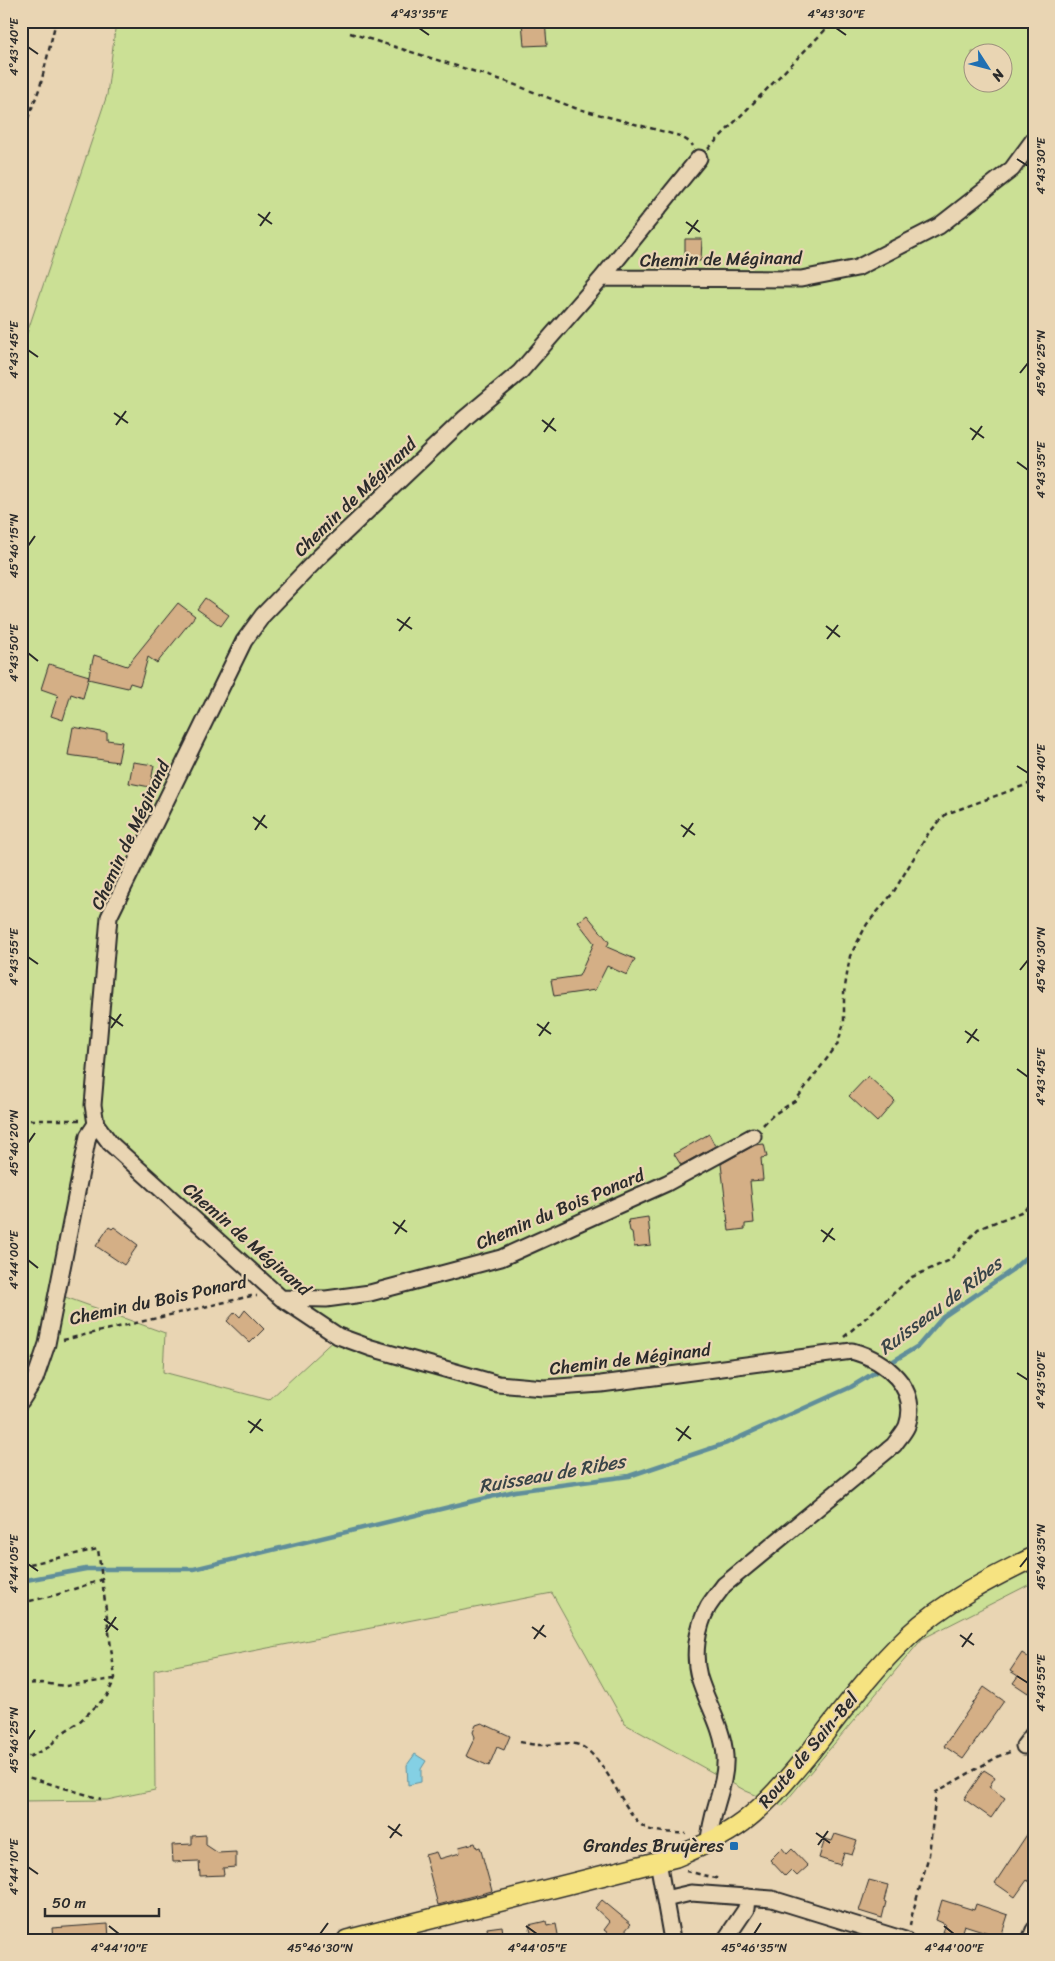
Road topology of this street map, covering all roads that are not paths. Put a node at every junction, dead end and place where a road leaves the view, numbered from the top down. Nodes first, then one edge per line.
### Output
1 (1034, 139) edge
2 (699, 158) road end
3 (602, 278) junction
4 (96, 1124) junction
5 (753, 1136) road end
6 (281, 1298) junction
7 (21, 1401) edge
8 (1034, 1557) edge
9 (1034, 1733) edge
10 (1024, 1746) road end
11 (709, 1842) junction
12 (658, 1861) junction
13 (747, 1897) junction
14 (665, 1898) junction
15 (1034, 1930) edge
16 (904, 1939) edge
17 (347, 1940) edge
18 (672, 1940) edge
19 (725, 1940) edge
20 (1030, 1940) edge

1 - 3 street, Chemin de Méginand
2 - 3 street, Chemin de Méginand
3 - 4 street, Chemin de Méginand
4 - 6 street, Chemin de Méginand
4 - 7 street
5 - 6 street, Chemin du Bois Ponard
6 - 11 street, Chemin de Méginand
8 - 11 main road, Route de Sain-Bel
9 - 10 street
11 - 12 main road, Route de Sain-Bel
12 - 14 street
12 - 17 main road, Route de Sain-Bel
13 - 14 street
13 - 16 street
13 - 19 street
14 - 18 street
15 - 20 street

